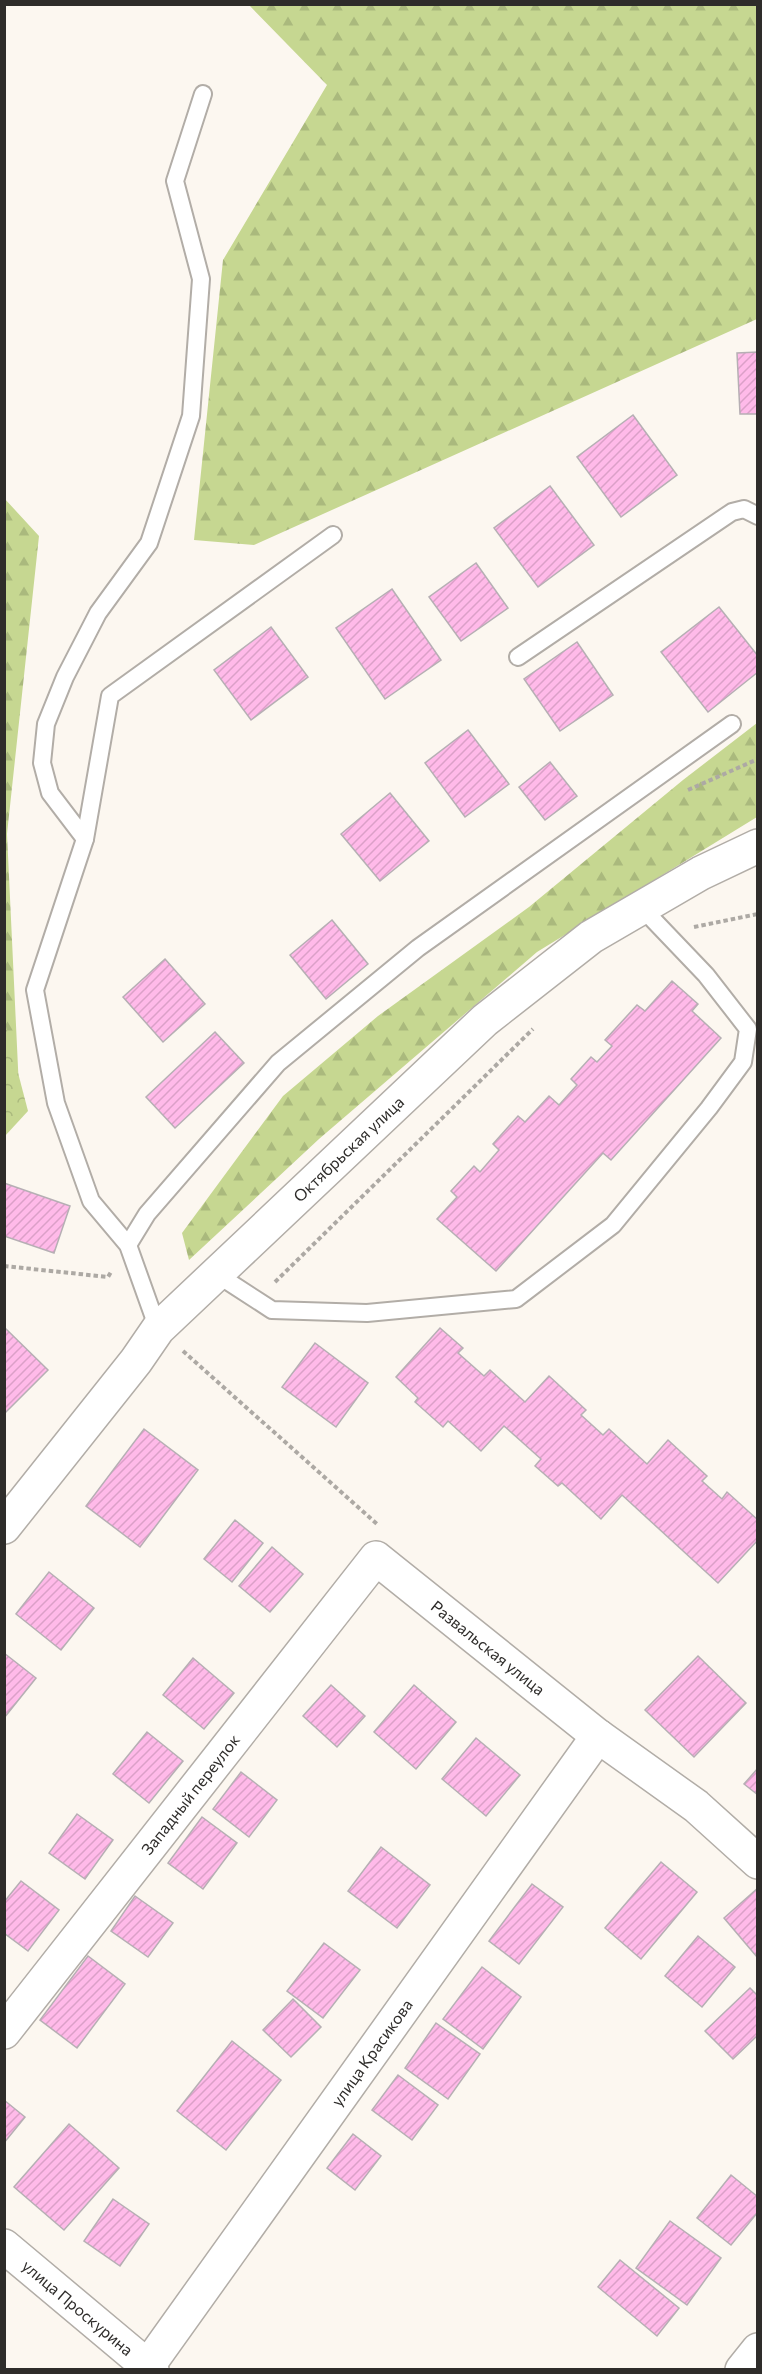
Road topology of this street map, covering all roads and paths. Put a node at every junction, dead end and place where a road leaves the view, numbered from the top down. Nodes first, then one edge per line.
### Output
1 (203, 94) dead end
2 (758, 516) edge
3 (333, 535) dead end
4 (518, 657) dead end
5 (732, 724) dead end
6 (85, 838) junction
7 (758, 846) edge
8 (642, 908) junction
9 (758, 914) edge
10 (667, 932) junction
11 (538, 1024) dead end
12 (128, 1245) junction
13 (4, 1266) edge
14 (216, 1273) junction
15 (258, 1300) junction
16 (158, 1329) junction
17 (4, 1527) edge
18 (376, 1558) junction
19 (598, 1736) junction
20 (758, 1862) edge
21 (4, 2032) edge
22 (4, 2246) edge
23 (758, 2350) edge
24 (148, 2368) edge
25 (742, 2370) edge

1 - 6 lane
2 - 4 lane
3 - 6 lane
5 - 12 lane
6 - 12 lane
7 - 8 street, Октябрьская улица
8 - 10 lane
8 - 14 street, Октябрьская улица
9 - 10 path
10 - 15 lane
11 - 15 path
12 - 13 path
12 - 16 lane
14 - 15 lane
14 - 16 street, Октябрьская улица
16 - 17 street, Октябрьская улица
16 - 18 path
18 - 19 street, Развальская улица
18 - 21 street, Западный переулок
19 - 20 street, Развальская улица
19 - 24 street, улица Красикова
22 - 24 street, улица Проскурина
23 - 25 street

